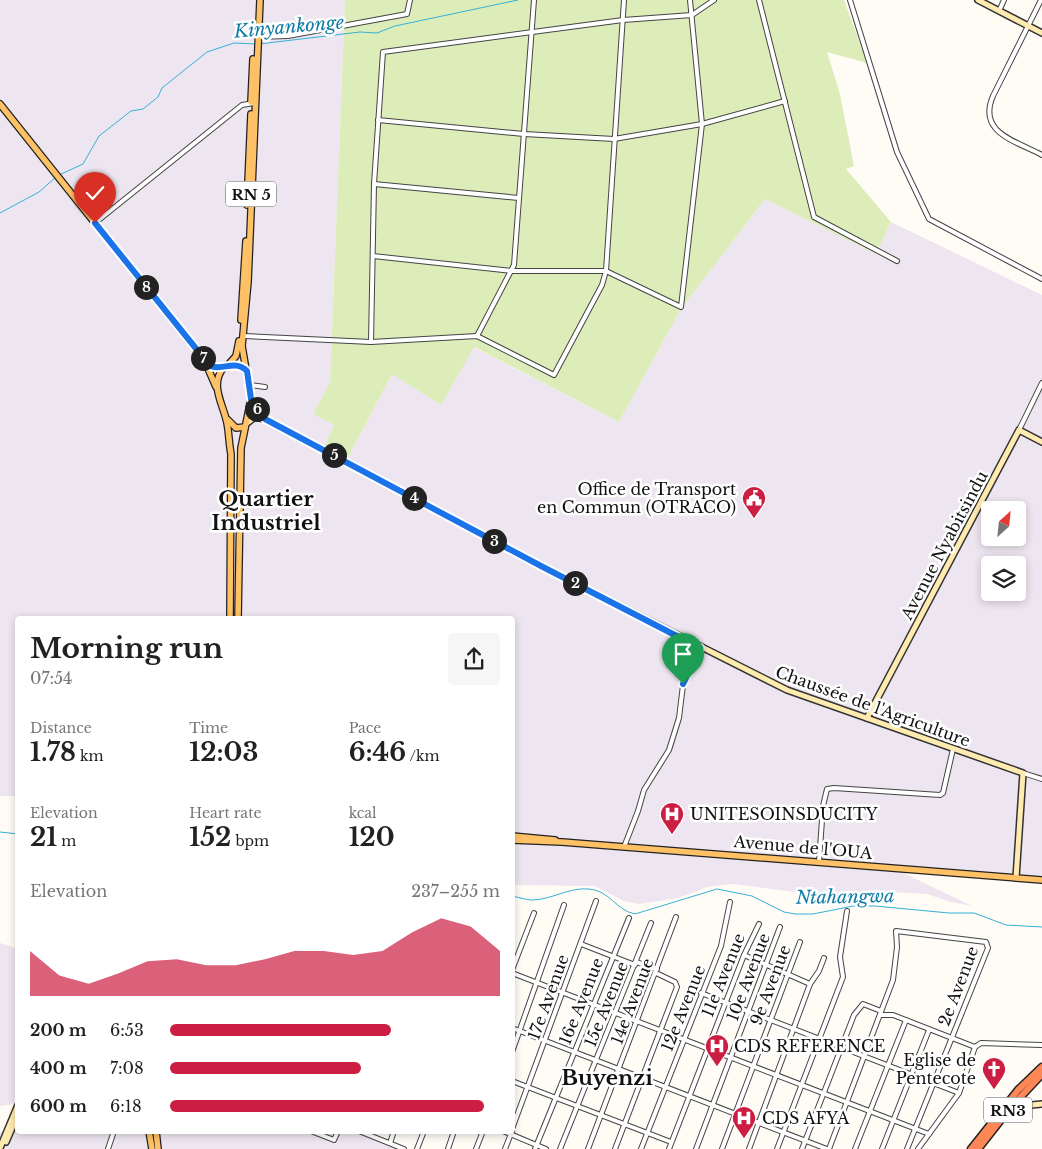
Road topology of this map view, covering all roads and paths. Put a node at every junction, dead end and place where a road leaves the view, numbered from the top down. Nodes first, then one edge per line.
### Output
1 (258, 0) edge
2 (410, 0) edge
3 (534, 0) edge
4 (624, 0) edge
5 (690, 0) edge
6 (714, 0) edge
7 (759, 0) edge
8 (850, 0) edge
9 (978, 0) edge
10 (1004, 0) edge
11 (1041, 0) edge
12 (999, 11) junction
13 (692, 15) junction
14 (623, 20) junction
15 (1027, 25) junction
16 (531, 33) junction
17 (1042, 33) edge
18 (256, 43) junction
19 (785, 101) junction
20 (253, 103) junction
21 (0, 104) edge
22 (378, 120) junction
23 (702, 124) junction
24 (524, 134) junction
25 (614, 139) junction
26 (1042, 155) edge
27 (374, 184) junction
28 (519, 198) junction
29 (95, 223) junction
30 (373, 256) junction
31 (897, 261) dead end
32 (513, 271) junction
33 (606, 271) junction
34 (1042, 279) edge
35 (477, 336) junction
36 (242, 339) junction
37 (371, 342) junction
38 (204, 359) junction
39 (226, 366) junction
40 (247, 371) junction
41 (1042, 383) edge
42 (250, 385) junction
43 (266, 387) dead end
44 (217, 389) junction
45 (253, 401) junction
46 (264, 404) dead end
47 (226, 418) junction
48 (265, 419) junction
49 (246, 425) junction
50 (1018, 430) junction
51 (1042, 442) edge
52 (231, 557) junction
53 (239, 557) junction
54 (230, 616) edge
55 (238, 616) edge
56 (700, 648) junction
57 (867, 718) junction
58 (953, 749) junction
59 (1023, 773) junction
60 (1042, 779) edge
61 (515, 836) edge
62 (530, 839) junction
63 (515, 840) edge
64 (624, 847) junction
65 (819, 862) junction
66 (1016, 878) junction
67 (1042, 880) edge
68 (596, 901) dead end
69 (730, 902) dead end
70 (564, 906) dead end
71 (847, 911) dead end
72 (534, 913) dead end
73 (676, 917) dead end
74 (629, 918) dead end
75 (651, 923) dead end
76 (759, 924) dead end
77 (780, 926) dead end
78 (672, 936) dead end
79 (800, 942) dead end
80 (581, 944) junction
81 (613, 955) junction
82 (744, 955) junction
83 (824, 958) dead end
84 (636, 963) junction
85 (515, 964) edge
86 (766, 964) junction
87 (657, 972) junction
88 (515, 973) edge
89 (788, 973) junction
90 (537, 984) junction
91 (810, 985) junction
92 (563, 993) junction
93 (701, 994) junction
94 (725, 1003) junction
95 (593, 1005) junction
96 (748, 1011) junction
97 (880, 1013) junction
98 (615, 1014) junction
99 (771, 1020) junction
100 (906, 1020) junction
101 (636, 1022) junction
102 (515, 1029) edge
103 (794, 1029) junction
104 (520, 1030) junction
105 (929, 1030) junction
106 (659, 1031) junction
107 (818, 1038) junction
108 (951, 1038) junction
109 (545, 1040) junction
110 (683, 1040) junction
111 (515, 1044) edge
112 (1042, 1045) edge
113 (840, 1047) junction
114 (975, 1047) junction
115 (706, 1049) junction
116 (574, 1052) junction
117 (864, 1057) junction
118 (730, 1058) junction
119 (596, 1060) junction
120 (887, 1065) junction
121 (753, 1066) junction
122 (1042, 1067) edge
123 (618, 1069) junction
124 (778, 1074) junction
125 (911, 1074) junction
126 (1042, 1074) edge
127 (641, 1078) junction
128 (515, 1082) edge
129 (934, 1083) junction
130 (801, 1085) junction
131 (664, 1086) junction
132 (528, 1088) junction
133 (960, 1093) junction
134 (823, 1094) junction
135 (688, 1095) junction
136 (556, 1096) junction
137 (846, 1103) junction
138 (712, 1104) junction
139 (1042, 1104) edge
140 (578, 1105) junction
141 (1011, 1107) junction
142 (1003, 1108) junction
143 (870, 1112) junction
144 (15, 1113) edge
145 (601, 1114) junction
146 (735, 1114) junction
147 (15, 1120) edge
148 (515, 1122) edge
149 (758, 1122) junction
150 (893, 1122) junction
151 (624, 1124) junction
152 (914, 1130) junction
153 (783, 1132) junction
154 (646, 1133) junction
155 (113, 1134) edge
156 (150, 1134) edge
157 (156, 1134) edge
158 (319, 1134) edge
159 (337, 1134) edge
160 (370, 1134) edge
161 (393, 1134) edge
162 (423, 1134) edge
163 (453, 1134) edge
164 (482, 1134) edge
165 (510, 1134) edge
166 (514, 1134) edge
167 (929, 1134) junction
168 (7, 1135) junction
169 (805, 1140) junction
170 (671, 1142) junction
171 (390, 1143) junction
172 (535, 1147) edge
173 (2, 1148) edge
174 (108, 1149) edge
175 (152, 1149) edge
176 (158, 1149) edge
177 (404, 1149) edge
178 (417, 1149) edge
179 (448, 1149) edge
180 (476, 1149) edge
181 (505, 1149) edge
182 (546, 1149) edge
183 (560, 1149) edge
184 (588, 1149) edge
185 (615, 1149) edge
186 (641, 1149) edge
187 (669, 1149) edge
188 (696, 1149) edge
189 (722, 1149) edge
190 (749, 1149) edge
191 (777, 1149) edge
192 (802, 1149) edge
193 (828, 1149) edge
194 (856, 1149) edge
195 (882, 1149) edge
196 (907, 1149) edge
197 (918, 1149) edge
198 (971, 1149) edge
199 (978, 1149) edge

1 - 18 main road, RN 5
2 - 18 street
3 - 16 street
4 - 14 street
5 - 13 street
6 - 13 street
7 - 19 street
8 - 34 street
9 - 12 street
10 - 12 street
11 - 15 street
12 - 15 street
13 - 14 street
13 - 23 street
14 - 16 street
14 - 25 street
15 - 17 street
15 - 26 street
16 - 22 street
16 - 24 street
18 - 20 main road, RN 5
19 - 23 street
19 - 31 street
20 - 29 street
20 - 36 main road, RN 5
21 - 29 main road
22 - 24 street
22 - 27 street
23 - 25 street
23 - 33 street
24 - 25 street
24 - 28 street
25 - 33 street
27 - 28 street
27 - 30 street
28 - 32 street
29 - 38 main road
30 - 32 street
30 - 37 street
32 - 33 street
32 - 35 street
33 - 35 street
35 - 37 street
36 - 37 street
36 - 39 main road
36 - 40 main road
38 - 39 main road
38 - 44 main road
39 - 40 main road
39 - 44 main road
40 - 42 main road
41 - 50 street, Avenue Nyabitsindu
42 - 43 street
42 - 45 main road
44 - 47 main road
45 - 46 street
45 - 48 street, Chaussée de l'Agriculture
45 - 49 main road
47 - 49 main road
47 - 52 main road
48 - 49 street
48 - 56 street, Chaussée de l'Agriculture
49 - 53 main road
50 - 51 street
50 - 57 street, Avenue Nyabitsindu
52 - 53 main road
52 - 54 main road
53 - 55 main road
56 - 57 street, Chaussée de l'Agriculture
56 - 64 street
57 - 58 street, Chaussée de l'Agriculture
58 - 59 street, Chaussée de l'Agriculture
58 - 65 street
59 - 60 street, Chaussée de l'Agriculture
59 - 66 street
61 - 62 main road, Avenue de l'OUA
62 - 63 main road, Avenue de l'OUA
62 - 64 main road, Avenue de l'OUA
64 - 65 main road, Avenue de l'OUA
65 - 66 main road, Avenue de l'OUA
66 - 67 main road, Avenue de l'OUA
68 - 80 street, 17e Avenue
69 - 93 street, 12e Avenue
70 - 90 street
71 - 107 street
72 - 85 street
73 - 87 street, 14e Avenue
74 - 81 street, 16e Avenue
75 - 84 street, 15e Avenue
76 - 82 street, 11e Avenue
77 - 86 street, 10e Avenue
78 - 87 street
79 - 89 street, 9e Avenue
80 - 81 street
80 - 92 street, 17e Avenue
81 - 84 street
81 - 95 street, 16e Avenue
82 - 86 street
82 - 94 street, 11e Avenue
83 - 91 street
84 - 87 street
84 - 98 street, 15e Avenue
86 - 89 street
86 - 96 street, 10e Avenue
87 - 101 street, 14e Avenue
87 - 106 street
88 - 90 street
89 - 91 street
89 - 99 street, 9e Avenue
90 - 92 street
90 - 104 street
91 - 103 street
92 - 95 street
92 - 109 street, 17e Avenue
93 - 94 street
93 - 110 street, 12e Avenue
94 - 96 street
94 - 115 street, 11e Avenue
95 - 98 street
95 - 116 street, 16e Avenue
96 - 99 street
96 - 118 street, 10e Avenue
97 - 100 street
97 - 108 street, 2e Avenue
97 - 113 street
97 - 117 street
98 - 101 street
98 - 119 street, 15e Avenue
99 - 103 street
99 - 121 street, 9e Avenue
100 - 105 street
100 - 120 street
101 - 106 street
101 - 123 street, 14e Avenue
102 - 104 street
103 - 107 street
103 - 124 street
104 - 109 street
104 - 111 street
105 - 108 street
105 - 125 street
106 - 110 street
106 - 127 street
107 - 113 street
107 - 130 street
108 - 114 street
108 - 129 street, 2e Avenue
109 - 116 street
109 - 132 street, 17e Avenue
110 - 115 street
110 - 131 street, 12e Avenue
112 - 114 street
113 - 117 street
113 - 134 street
114 - 133 street
115 - 118 street
115 - 135 street, 11e Avenue
116 - 119 street
116 - 136 street, 16e Avenue
117 - 120 street
117 - 137 street
118 - 121 street
118 - 138 street, 10e Avenue
119 - 123 street
119 - 140 street, 15e Avenue
120 - 125 street
120 - 143 street
121 - 124 street
121 - 146 street, 9e Avenue
122 - 142 highway, RN3
123 - 127 street
123 - 145 street, 14e Avenue
124 - 130 street
124 - 149 street
125 - 129 street
125 - 150 street
126 - 141 highway, RN3
127 - 131 street
127 - 151 street
128 - 132 street
129 - 133 street
129 - 152 street, 2e Avenue
130 - 134 street
130 - 153 street
131 - 135 street
131 - 154 street, 12e Avenue
132 - 136 street
132 - 148 street, 17e Avenue
133 - 167 street
134 - 137 street
134 - 169 street
135 - 138 street
135 - 170 street, 11e Avenue
136 - 140 street
136 - 172 street, 16e Avenue
137 - 143 street
137 - 193 street
138 - 146 street
138 - 188 street, 10e Avenue
139 - 141 street
140 - 145 street
140 - 183 street, 15e Avenue
141 - 142 street
141 - 199 highway, RN3
142 - 198 highway, RN3
143 - 150 street
143 - 194 street
144 - 168 street
145 - 151 street
145 - 184 street, 14e Avenue
146 - 149 street
146 - 189 street, 9e Avenue
147 - 168 street
149 - 153 street
149 - 190 street
150 - 152 street
150 - 195 street
151 - 154 street
151 - 185 street
152 - 167 street
152 - 196 street, 2e Avenue
153 - 169 street
153 - 191 street
154 - 170 street
154 - 186 street, 12e Avenue
155 - 174 street
156 - 175 main road
157 - 176 main road
158 - 159 street
160 - 171 street
161 - 171 street
162 - 178 street
163 - 179 street
164 - 180 street
165 - 181 street, 17e Avenue
166 - 172 street
167 - 197 street
168 - 173 street
169 - 192 street
169 - 193 street
170 - 187 street, 11e Avenue
171 - 177 street
172 - 182 street

